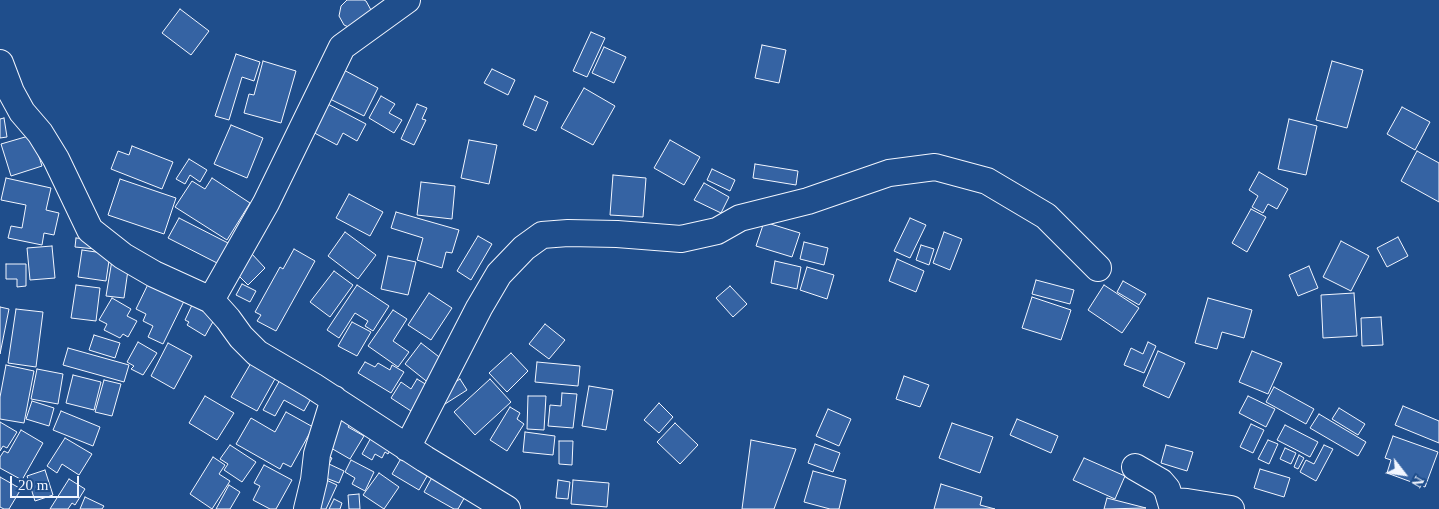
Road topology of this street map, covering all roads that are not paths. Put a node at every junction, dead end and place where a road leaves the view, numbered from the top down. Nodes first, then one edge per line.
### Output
1 (407, 0) edge
2 (0, 63) edge
3 (1098, 268) dead end
4 (211, 300) junction
5 (334, 400) junction
6 (407, 448) junction
7 (1135, 467) dead end
8 (1172, 505) edge
9 (307, 509) edge
10 (507, 509) edge
11 (1231, 509) edge

1 - 4 street
2 - 4 street
3 - 6 street
4 - 5 street
5 - 6 street
5 - 9 street
6 - 10 street
7 - 8 street
8 - 11 street

